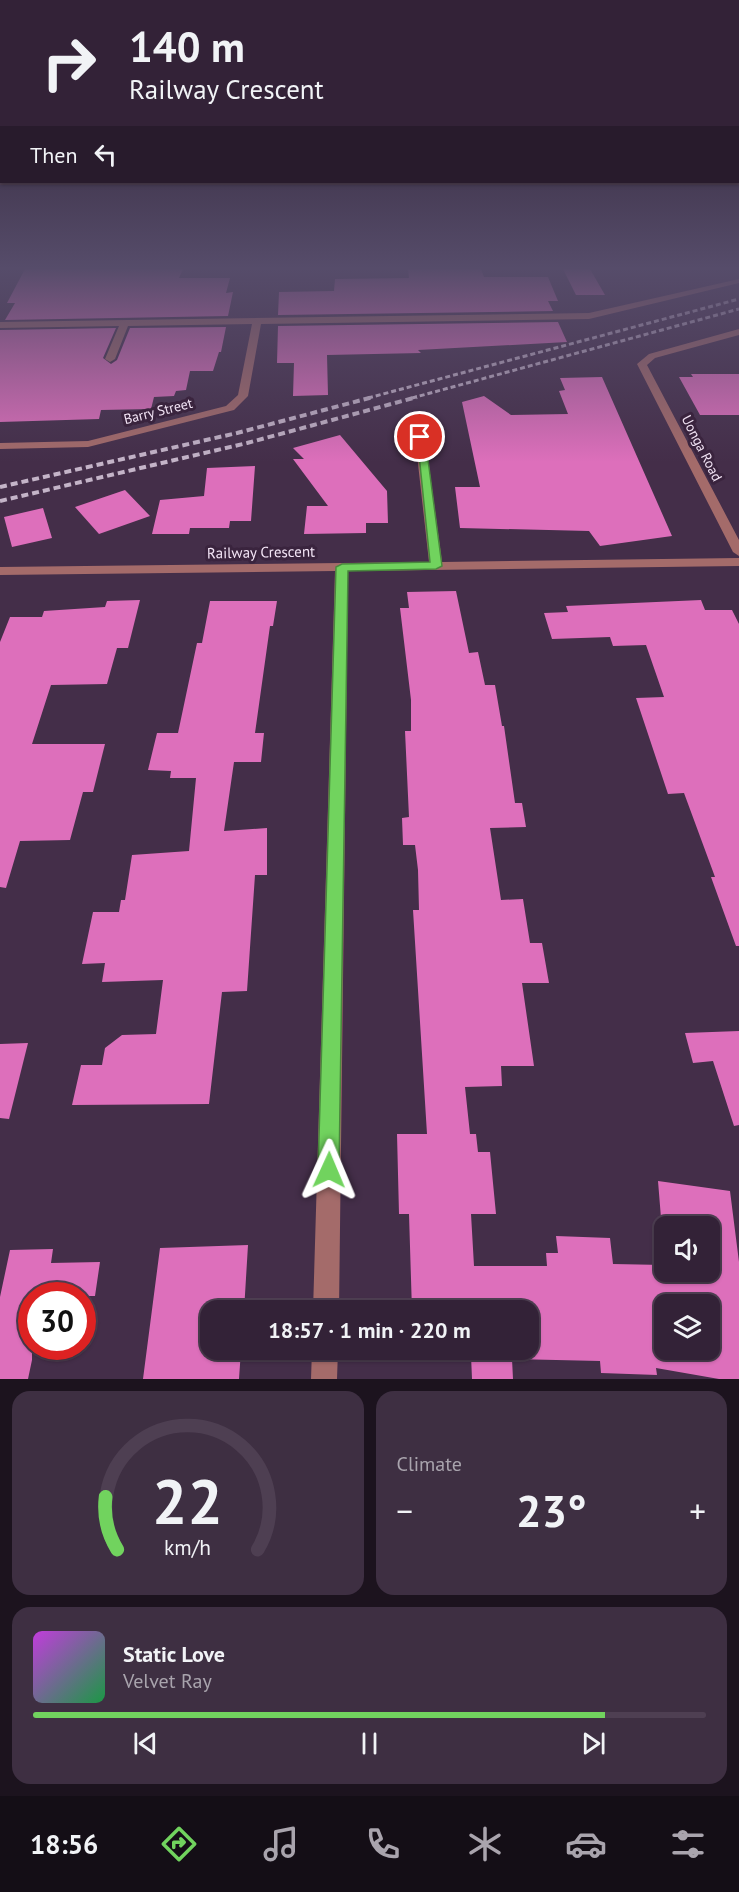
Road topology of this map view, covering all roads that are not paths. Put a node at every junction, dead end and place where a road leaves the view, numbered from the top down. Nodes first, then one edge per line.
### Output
1 (120, 333) edge
2 (255, 333) edge
3 (734, 333) edge
4 (110, 359) dead end
5 (420, 437) dead end
6 (0, 446) edge
7 (739, 552) edge
8 (739, 562) edge
9 (436, 566) junction
10 (342, 567) junction
11 (0, 571) edge
12 (326, 1300) edge
13 (325, 1360) edge
14 (324, 1379) edge

1 - 4 street
2 - 6 street, Barry Street
3 - 7 street, Uonga Road
5 - 9 street
8 - 9 street, Railway Crescent
9 - 10 street, Railway Crescent
10 - 11 street, Railway Crescent
10 - 12 street
13 - 14 street

